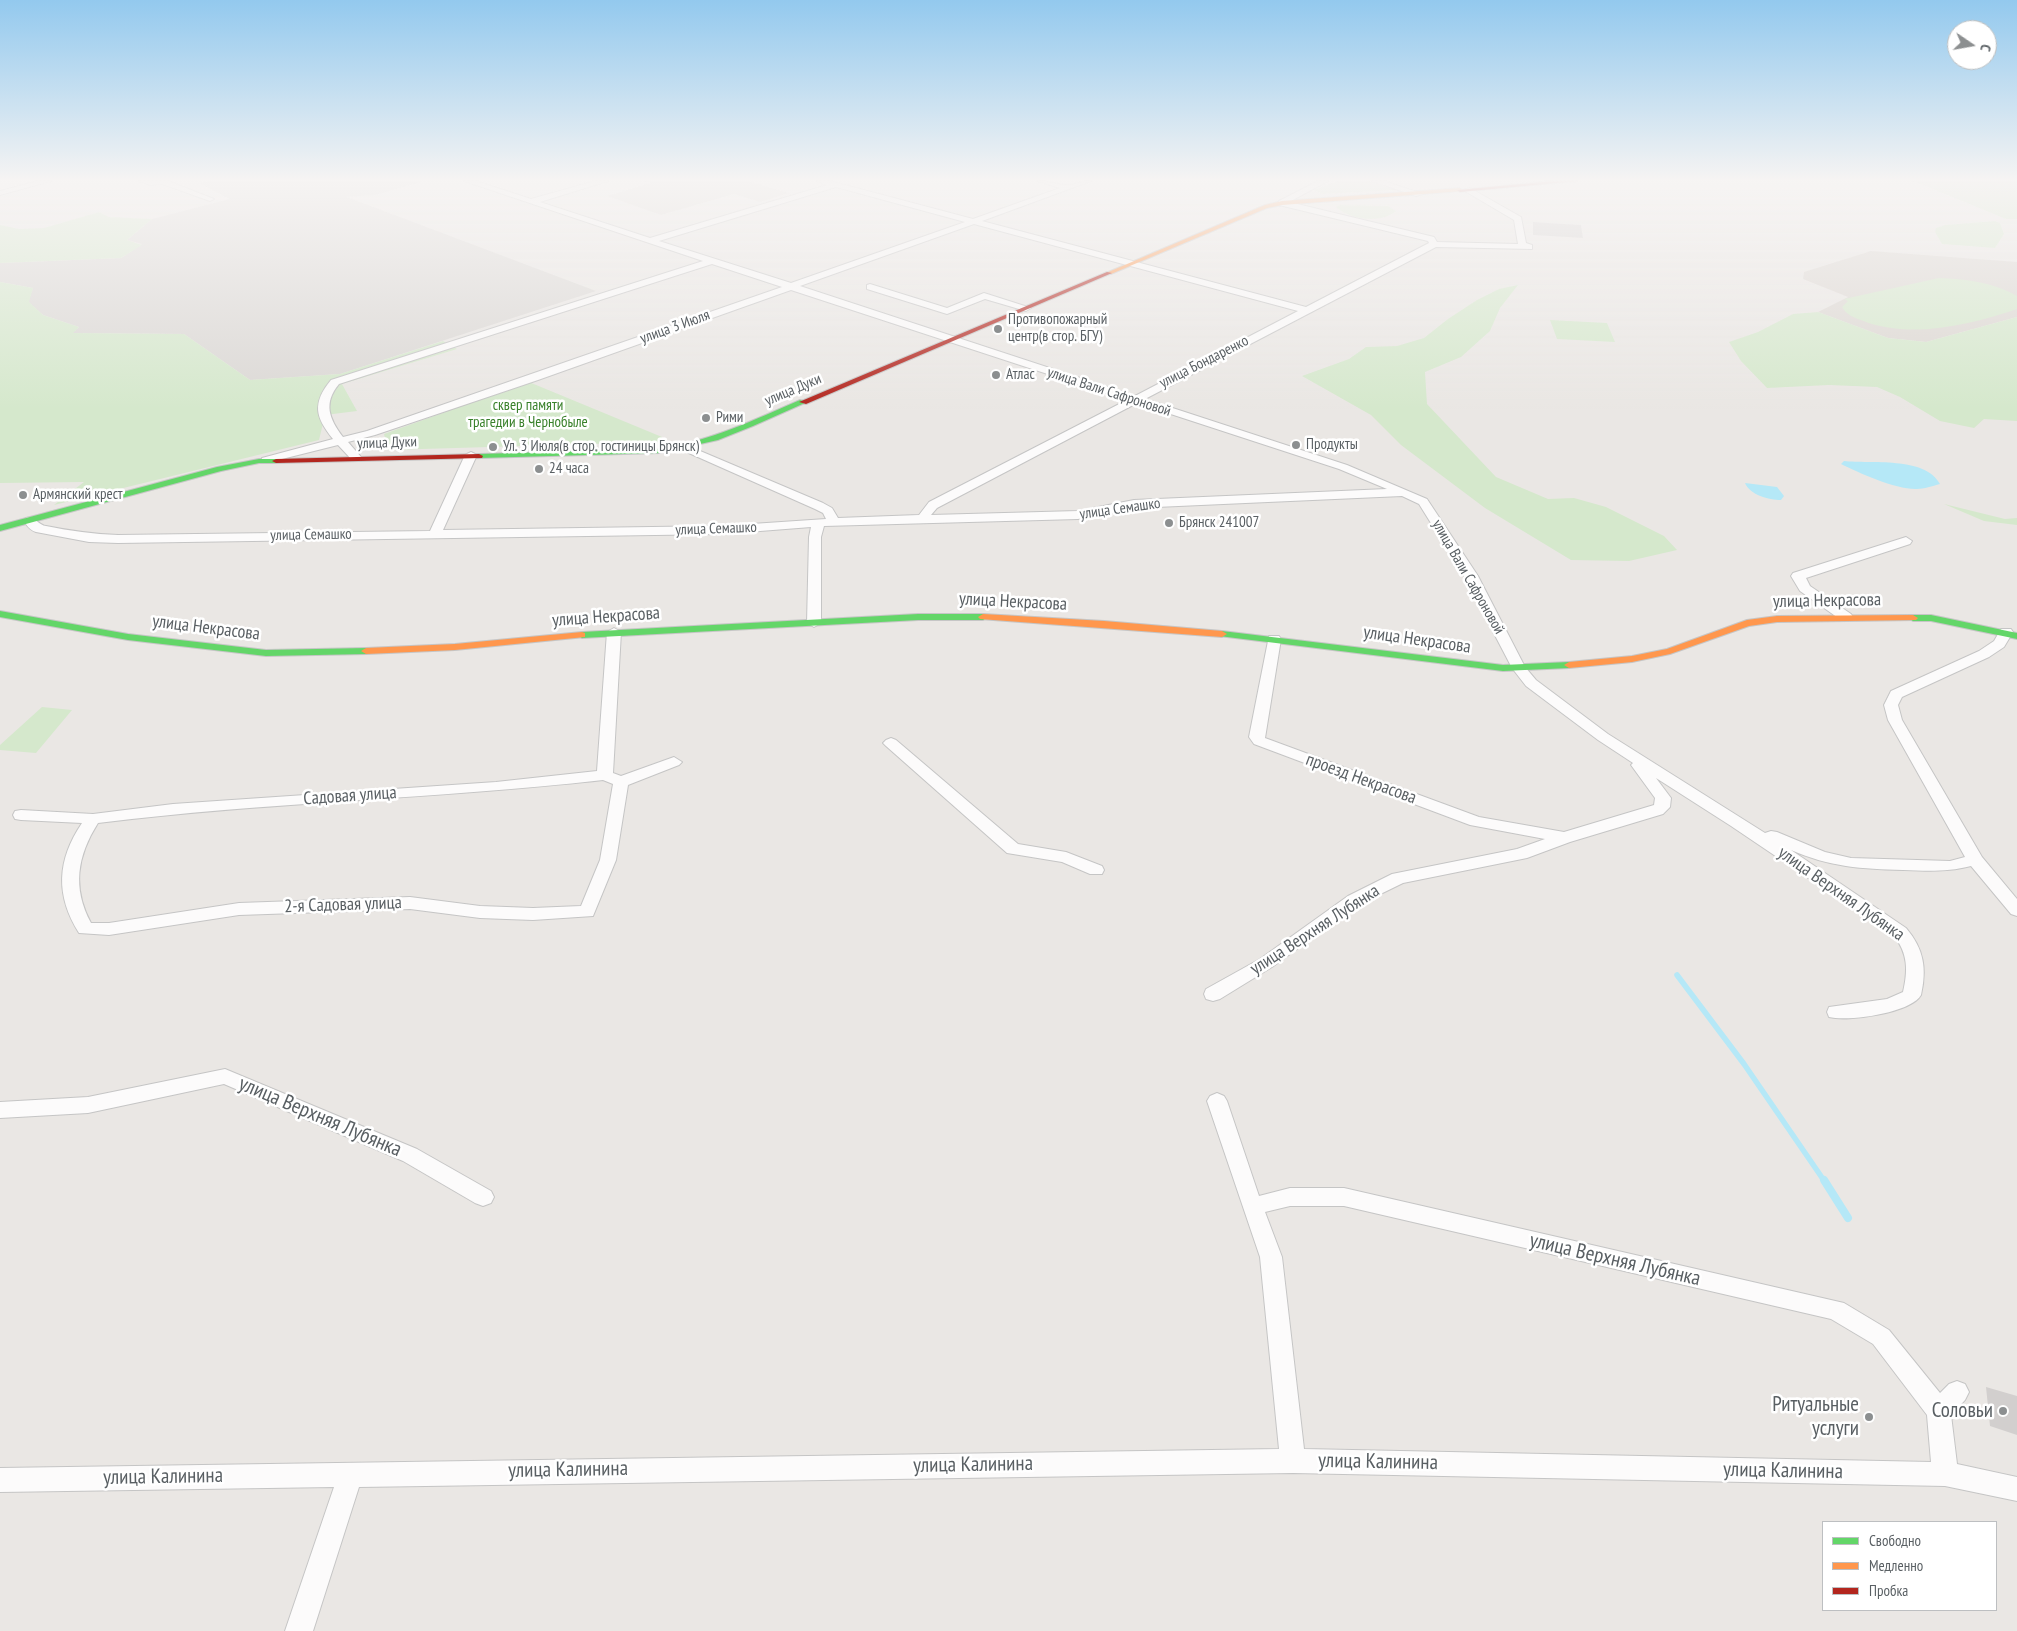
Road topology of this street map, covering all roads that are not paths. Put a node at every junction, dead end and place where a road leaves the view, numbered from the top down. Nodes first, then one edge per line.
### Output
1 (700, 257) edge
2 (872, 257) edge
3 (1105, 257) edge
4 (1147, 257) edge
5 (1403, 257) edge
6 (712, 261) junction
7 (1131, 264) junction
8 (788, 286) junction
9 (870, 287) dead end
10 (1026, 308) junction
11 (1306, 310) junction
12 (952, 339) junction
13 (1133, 400) junction
14 (340, 441) junction
15 (686, 448) junction
16 (471, 455) junction
17 (357, 458) junction
18 (259, 461) junction
19 (1404, 492) junction
20 (924, 519) junction
21 (30, 521) junction
22 (834, 522) junction
23 (818, 524) junction
24 (0, 528) edge
25 (435, 534) junction
26 (1906, 541) dead end
27 (0, 614) edge
28 (1846, 618) junction
29 (814, 623) junction
30 (614, 632) junction
31 (2011, 634) edge
32 (1274, 639) junction
33 (1519, 668) junction
34 (891, 743) dead end
35 (1634, 758) junction
36 (674, 762) dead end
37 (613, 779) junction
38 (21, 815) dead end
39 (93, 819) junction
40 (1737, 822) junction
41 (1564, 838) junction
42 (1975, 860) junction
43 (1096, 870) dead end
44 (2017, 910) edge
45 (1213, 994) dead end
46 (1836, 1012) dead end
47 (1218, 1101) dead end
48 (0, 1110) edge
49 (483, 1197) dead end
50 (1252, 1207) junction
51 (1957, 1392) dead end
52 (1939, 1411) junction
53 (1293, 1461) junction
54 (351, 1474) junction
55 (1945, 1474) junction
56 (0, 1480) edge
57 (2017, 1489) edge
58 (299, 1631) edge

1 - 6 street, улица Вали Сафроновой
2 - 8 street, улица 3 Июля
3 - 7 street
4 - 7 main road, улица Дуки
5 - 11 street, улица Бондаренко
6 - 8 street, улица Вали Сафроновой
6 - 14 street
7 - 10 main road, улица Дуки
7 - 11 street
8 - 12 street, улица Вали Сафроновой
8 - 14 street, улица 3 Июля
9 - 10 street
10 - 12 main road, улица Дуки
11 - 13 street, улица Бондаренко
12 - 13 street, улица Вали Сафроновой
12 - 15 main road, улица Дуки
13 - 19 street, улица Вали Сафроновой
13 - 20 street, улица Бондаренко
14 - 17 street
14 - 18 street, улица 3 Июля
15 - 16 main road, улица Дуки
15 - 22 street
16 - 17 main road, улица Дуки
16 - 25 street
17 - 18 main road, улица Дуки
18 - 21 main road, улица Дуки
19 - 20 street, улица Семашко
19 - 33 street, улица Вали Сафроновой
20 - 22 street, улица Семашко
21 - 24 main road, улица Дуки
21 - 25 street, улица Семашко
22 - 23 street, улица Семашко
23 - 25 street, улица Семашко
23 - 29 street
26 - 28 street
27 - 30 main road, улица Некрасова
28 - 31 main road, улица Некрасова
28 - 33 main road, улица Некрасова
29 - 30 main road, улица Некрасова
29 - 32 main road, улица Некрасова
30 - 37 street
31 - 42 street
32 - 33 main road, улица Некрасова
32 - 41 street, проезд Некрасова
33 - 35 street, улица Верхняя Лубянка
34 - 43 street
35 - 40 street, улица Верхняя Лубянка
35 - 41 street, улица Верхняя Лубянка
36 - 37 street, Садовая улица
37 - 39 street, Садовая улица
37 - 39 street, 2-я Садовая улица
38 - 39 street, Садовая улица
40 - 42 street, улица Верхняя Лубянка
40 - 46 street, улица Верхняя Лубянка
41 - 45 street, улица Верхняя Лубянка
42 - 44 street
47 - 50 street
48 - 49 street, улица Верхняя Лубянка
50 - 52 street, улица Верхняя Лубянка
50 - 53 street
51 - 52 street
52 - 55 street
53 - 54 street, улица Калинина
53 - 55 street, улица Калинина
54 - 56 street, улица Калинина
54 - 58 street
55 - 57 street, улица Калинина

